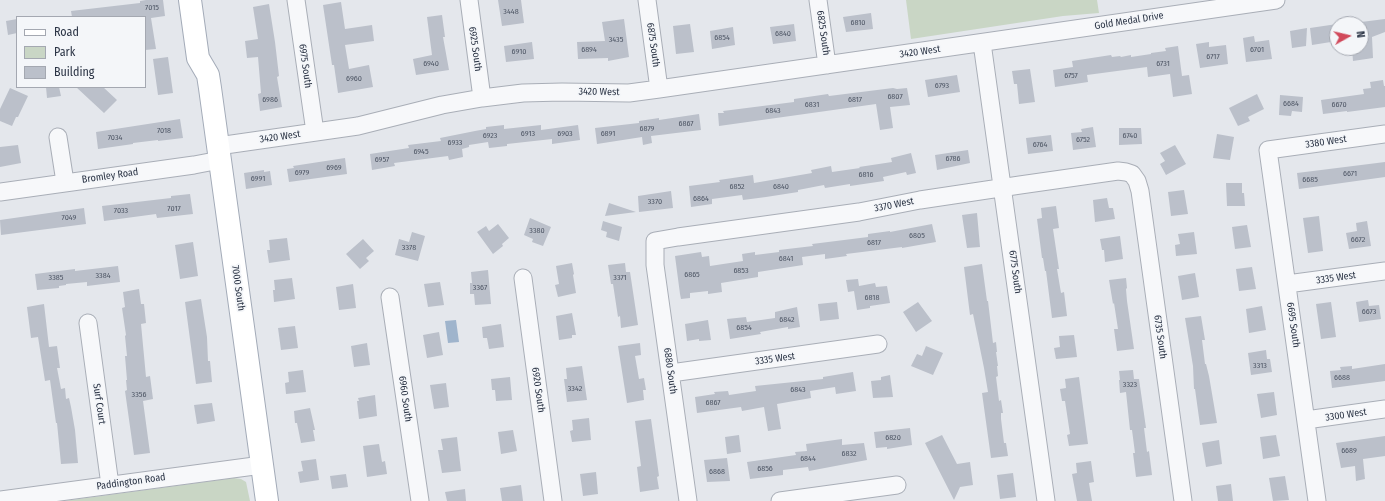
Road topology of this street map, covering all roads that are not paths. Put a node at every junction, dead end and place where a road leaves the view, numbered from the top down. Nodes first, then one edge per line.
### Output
1 (190, 0) edge
2 (203, 0) edge
3 (296, 0) edge
4 (469, 0) edge
5 (647, 0) edge
6 (818, 0) edge
7 (1276, 0) edge
8 (1180, 7) edge
9 (982, 43) junction
10 (827, 65) junction
11 (208, 75) junction
12 (659, 89) junction
13 (482, 98) junction
14 (315, 132) junction
15 (1385, 134) edge
16 (58, 137) dead end
17 (1268, 150) joint
18 (219, 153) junction
19 (1132, 174) joint
20 (65, 182) junction
21 (1003, 188) junction
22 (0, 192) edge
23 (655, 241) joint
24 (1385, 271) edge
25 (523, 278) dead end
26 (1287, 284) junction
27 (390, 297) dead end
28 (88, 323) dead end
29 (878, 344) dead end
30 (671, 373) junction
31 (1385, 410) edge
32 (1306, 420) junction
33 (262, 465) junction
34 (110, 485) junction
35 (897, 485) dead end
36 (0, 500) edge
37 (268, 501) edge
38 (420, 501) edge
39 (554, 501) edge
40 (688, 501) edge
41 (780, 501) edge
42 (1046, 501) edge
43 (1183, 501) edge
44 (1317, 501) edge

1 - 11 main road, 7000 South
2 - 11 main road, 7000 South
3 - 14 street, 6975 South
4 - 13 street, 6925 South
5 - 12 street, 6875 South
6 - 10 street, 6825 South
7 - 8 street, Gold Medal Drive
8 - 9 street, Gold Medal Drive
9 - 10 street, 3420 West
9 - 21 street, 6775 South
10 - 12 street, 3420 West
11 - 18 main road, 7000 South
12 - 13 street, 3420 West
13 - 14 street, 3420 West
14 - 18 street, 3420 West
15 - 17 street, 3380 West
16 - 20 street
17 - 26 street, 6695 South
18 - 20 street, Bromley Road
18 - 33 main road, 7000 South
19 - 21 street, 3370 West
19 - 43 street, 6735 South
20 - 22 street, Bromley Road
21 - 23 street, 3370 West
21 - 42 street, 6775 South
23 - 30 street, 6880 South
24 - 26 street, 3335 West
25 - 39 street, 6920 South
26 - 32 street, 6695 South
27 - 38 street, 6960 South
28 - 34 street, Surf Court
29 - 30 street, 3335 West
30 - 40 street, 6880 South
31 - 32 street, 3300 West
32 - 44 street, 6695 South
33 - 34 street, Paddington Road
33 - 37 main road, 7000 South
34 - 36 street, Paddington Road
35 - 41 street

